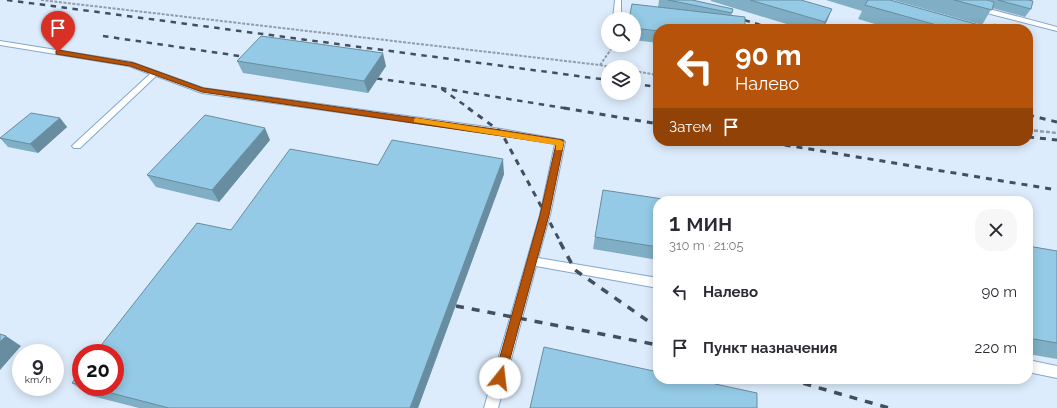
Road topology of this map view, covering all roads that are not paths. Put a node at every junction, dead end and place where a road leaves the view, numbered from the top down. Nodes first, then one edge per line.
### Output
1 (618, 0) edge
2 (970, 6) edge
3 (617, 12) edge
4 (1057, 29) edge
5 (0, 43) edge
6 (155, 73) junction
7 (77, 146) dead end
8 (532, 261) junction
9 (653, 282) edge
10 (1033, 367) edge
11 (1057, 372) edge
12 (491, 408) edge

1 - 3 lane
2 - 4 lane
5 - 6 lane
6 - 7 lane
6 - 8 lane
8 - 9 lane
8 - 12 lane
10 - 11 lane

